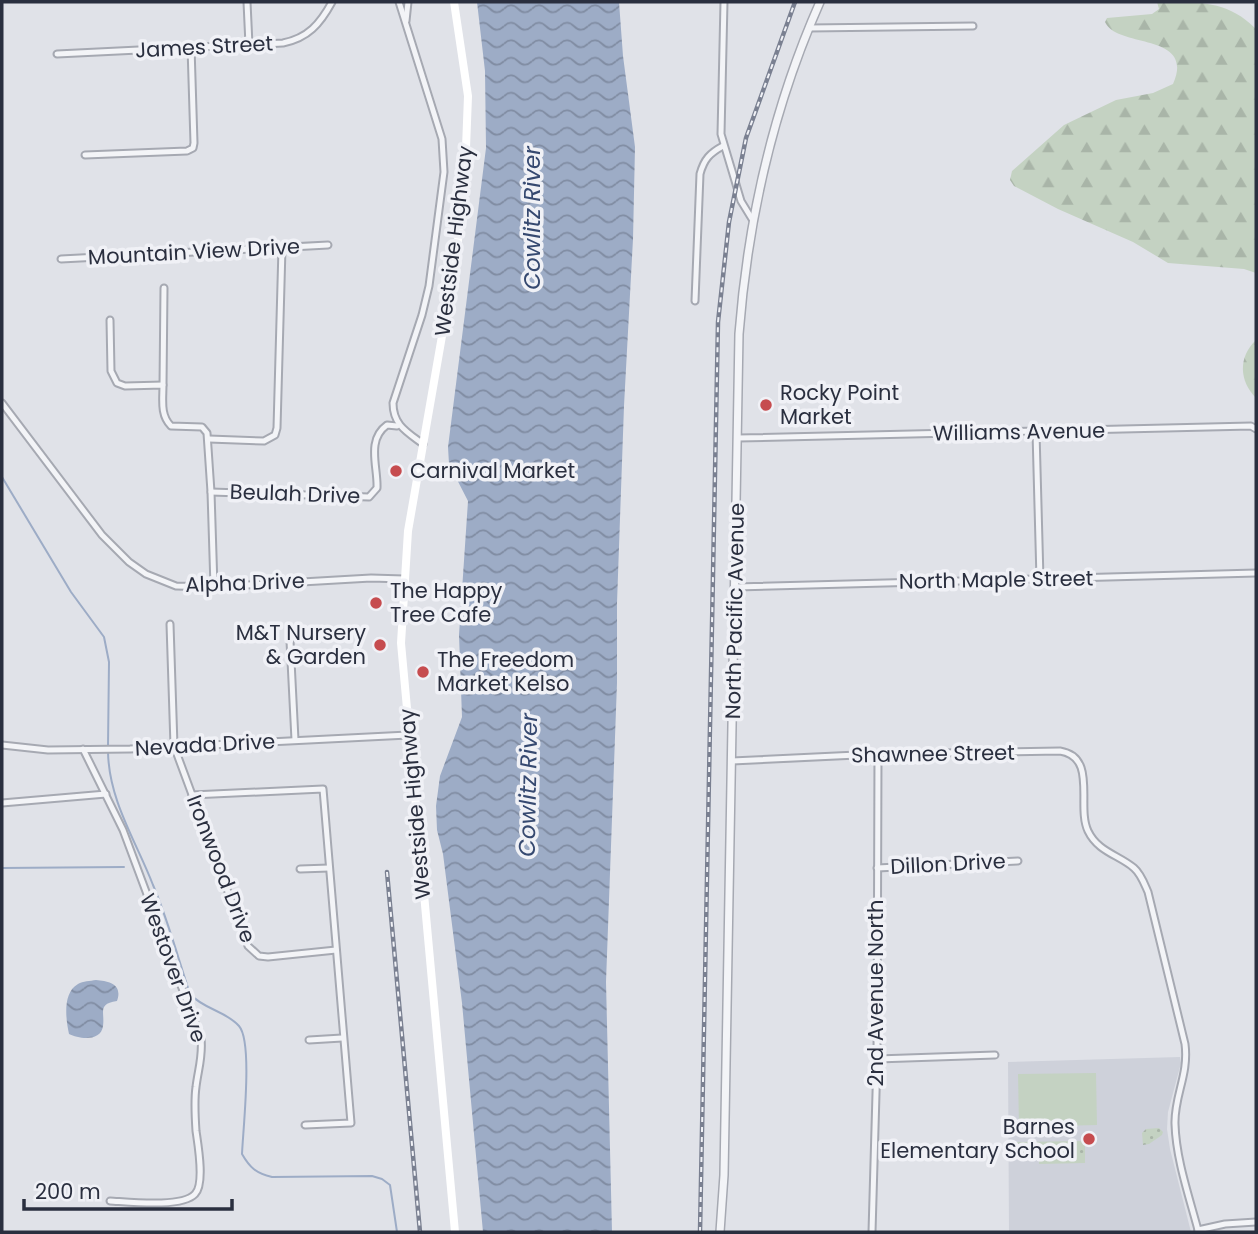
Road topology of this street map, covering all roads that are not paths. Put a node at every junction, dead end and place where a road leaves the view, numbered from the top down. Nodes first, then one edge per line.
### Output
1 (247, 2) edge
2 (332, 2) edge
3 (399, 2) edge
4 (408, 2) edge
5 (454, 2) edge
6 (724, 2) edge
7 (820, 2) edge
8 (406, 24) junction
9 (973, 26) dead end
10 (808, 28) junction
11 (249, 45) junction
12 (191, 47) junction
13 (57, 54) dead end
14 (723, 146) junction
15 (85, 155) dead end
16 (752, 219) junction
17 (328, 245) dead end
18 (282, 248) junction
19 (61, 259) dead end
20 (164, 288) dead end
21 (695, 301) dead end
22 (110, 320) dead end
23 (163, 385) junction
24 (2, 403) edge
25 (400, 428) junction
26 (1256, 429) edge
27 (1037, 432) junction
28 (738, 438) junction
29 (209, 439) junction
30 (424, 444) junction
31 (211, 492) junction
32 (1256, 573) edge
33 (404, 579) junction
34 (1040, 579) junction
35 (214, 587) junction
36 (736, 587) junction
37 (170, 624) dead end
38 (290, 641) dead end
39 (408, 736) junction
40 (295, 740) junction
41 (2, 745) edge
42 (174, 746) junction
43 (83, 749) junction
44 (878, 754) junction
45 (732, 761) junction
46 (106, 794) junction
47 (192, 795) junction
48 (2, 803) edge
49 (1018, 861) dead end
50 (877, 867) junction
51 (329, 868) junction
52 (300, 869) dead end
53 (336, 950) junction
54 (342, 1038) junction
55 (309, 1040) dead end
56 (995, 1055) dead end
57 (877, 1059) junction
58 (305, 1125) dead end
59 (110, 1201) dead end
60 (1256, 1222) edge
61 (1198, 1231) edge
62 (455, 1232) edge
63 (720, 1232) edge
64 (872, 1232) edge

1 - 11 street
2 - 11 street, James Street
3 - 8 street
4 - 8 street
5 - 30 main road, Westside Highway
6 - 14 street
7 - 10 street, North Pacific Avenue
8 - 25 street
9 - 10 street
10 - 16 street, North Pacific Avenue
11 - 12 street, James Street
12 - 13 street, James Street
12 - 15 street
14 - 16 street
14 - 21 street
16 - 28 street, North Pacific Avenue
17 - 18 street, Mountain View Drive
18 - 19 street, Mountain View Drive
18 - 29 street
20 - 23 street
22 - 23 street
23 - 29 street
24 - 35 street, Alpha Drive
25 - 30 street
25 - 31 street, Beulah Drive
26 - 27 street, Williams Avenue
27 - 28 street, Williams Avenue
27 - 34 street
28 - 36 street, North Pacific Avenue
29 - 31 street, Beulah Drive
30 - 33 main road, Westside Highway
31 - 35 street
32 - 34 street, North Maple Street
33 - 35 street, Alpha Drive
33 - 39 main road, Westside Highway
34 - 36 street, North Maple Street
36 - 45 street, North Pacific Avenue
37 - 42 street, Ironwood Drive
38 - 40 street
39 - 40 street, Nevada Drive
39 - 62 main road, Westside Highway
40 - 42 street, Nevada Drive
41 - 43 street, Nevada Drive
42 - 43 street, Nevada Drive
42 - 47 street, Ironwood Drive
43 - 46 street, Westover Drive
44 - 45 street, Shawnee Street
44 - 50 street, 2nd Avenue North
44 - 61 street, Shawnee Street
45 - 63 street, North Pacific Avenue
46 - 48 street
46 - 59 street, Westover Drive
47 - 51 street
47 - 53 street, Ironwood Drive
49 - 50 street, Dillon Drive
50 - 57 street, 2nd Avenue North
51 - 52 street
51 - 53 street
53 - 54 street
54 - 55 street
54 - 58 street
56 - 57 street
57 - 64 street, 2nd Avenue North
60 - 61 street

